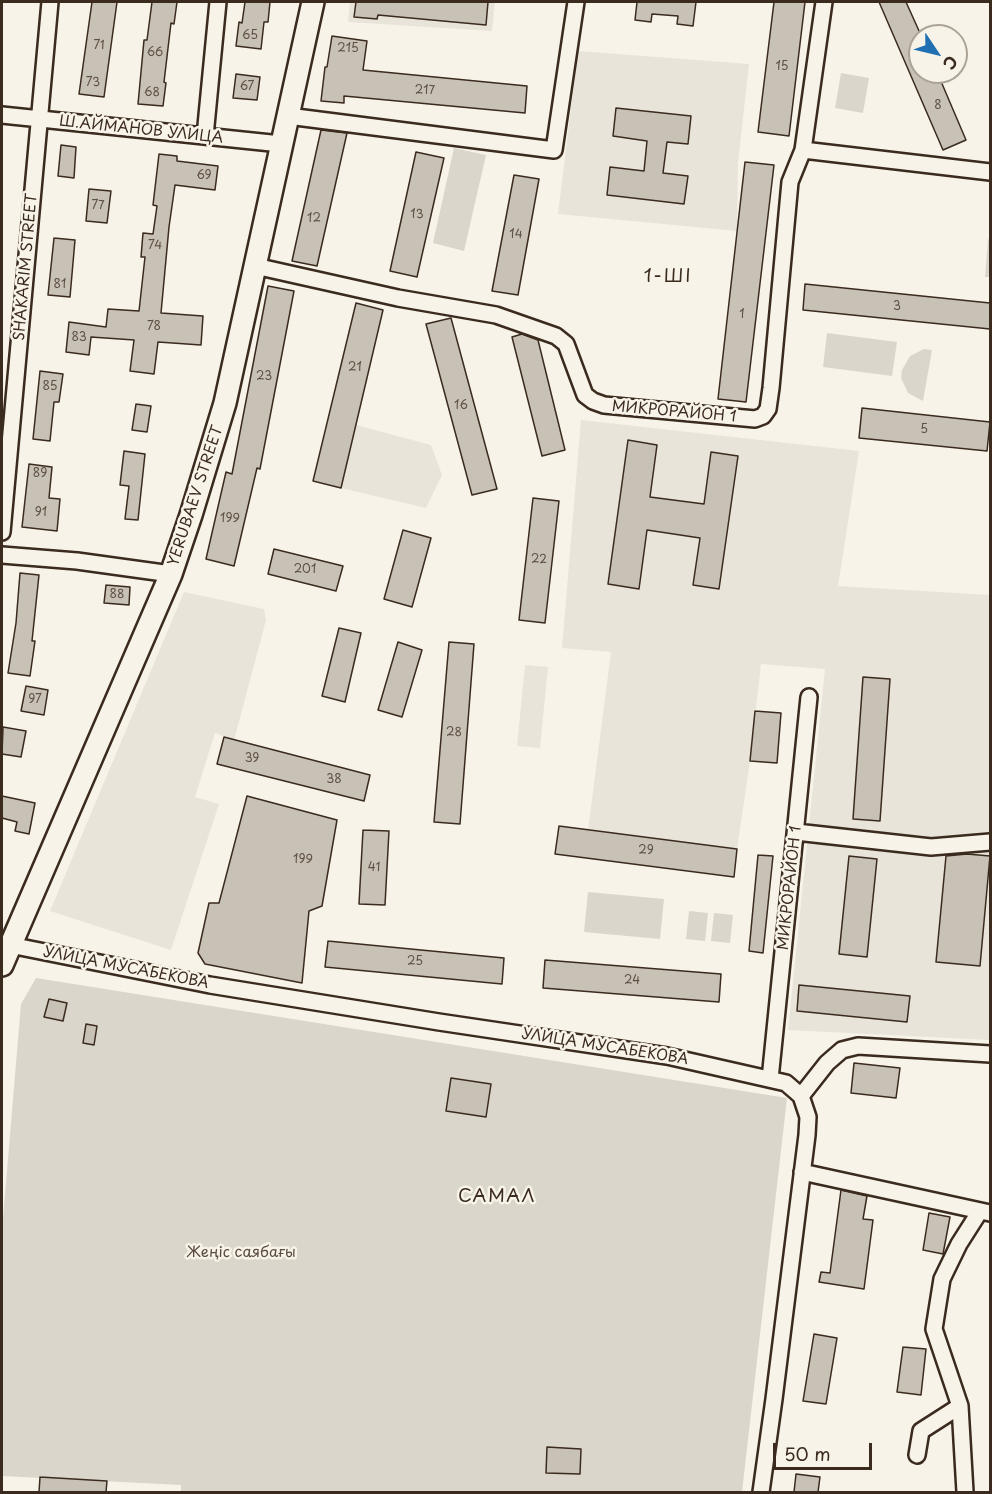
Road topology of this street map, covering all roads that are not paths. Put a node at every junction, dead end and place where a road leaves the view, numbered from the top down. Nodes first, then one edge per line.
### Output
1 (50, 2) edge
2 (218, 2) edge
3 (313, 2) edge
4 (576, 2) edge
5 (824, 2) edge
6 (2, 115) edge
7 (288, 116) junction
8 (40, 119) junction
9 (205, 136) junction
10 (281, 144) junction
11 (803, 150) junction
12 (990, 172) edge
13 (255, 266) junction
14 (2, 532) edge
15 (2, 555) edge
16 (171, 574) junction
17 (810, 698) dead end
18 (796, 832) junction
19 (990, 842) edge
20 (10, 945) junction
21 (2, 965) edge
22 (989, 1054) edge
23 (770, 1079) junction
24 (801, 1096) junction
25 (802, 1172) junction
26 (985, 1212) edge
27 (960, 1406) junction
28 (917, 1455) dead end
29 (761, 1492) edge
30 (965, 1492) edge

1 - 8 street, SHAKARIM STREET
2 - 9 street
3 - 7 main road, YERUBAEV STREET
4 - 7 street
5 - 11 street, МИКРОРАЙОН 1
6 - 8 street, Ш.АЙМАНОВ УЛИЦА
7 - 10 main road, YERUBAEV STREET
8 - 9 street, Ш.АЙМАНОВ УЛИЦА
8 - 14 street, SHAKARIM STREET
9 - 10 street, Ш.АЙМАНОВ УЛИЦА
10 - 13 main road, YERUBAEV STREET
11 - 12 street
11 - 13 street, МИКРОРАЙОН 1
13 - 16 main road, YERUBAEV STREET
15 - 16 street
16 - 20 main road, YERUBAEV STREET
17 - 18 street, МИКРОРАЙОН 1
18 - 19 street
18 - 23 street, МИКРОРАЙОН 1
20 - 21 main road, YERUBAEV STREET
20 - 23 street, УЛИЦА МУСАБЕКОВА
22 - 24 street
23 - 24 street, УЛИЦА МУСАБЕКОВА
24 - 25 street
25 - 26 street
25 - 29 street
26 - 27 street
27 - 28 street
27 - 30 street

